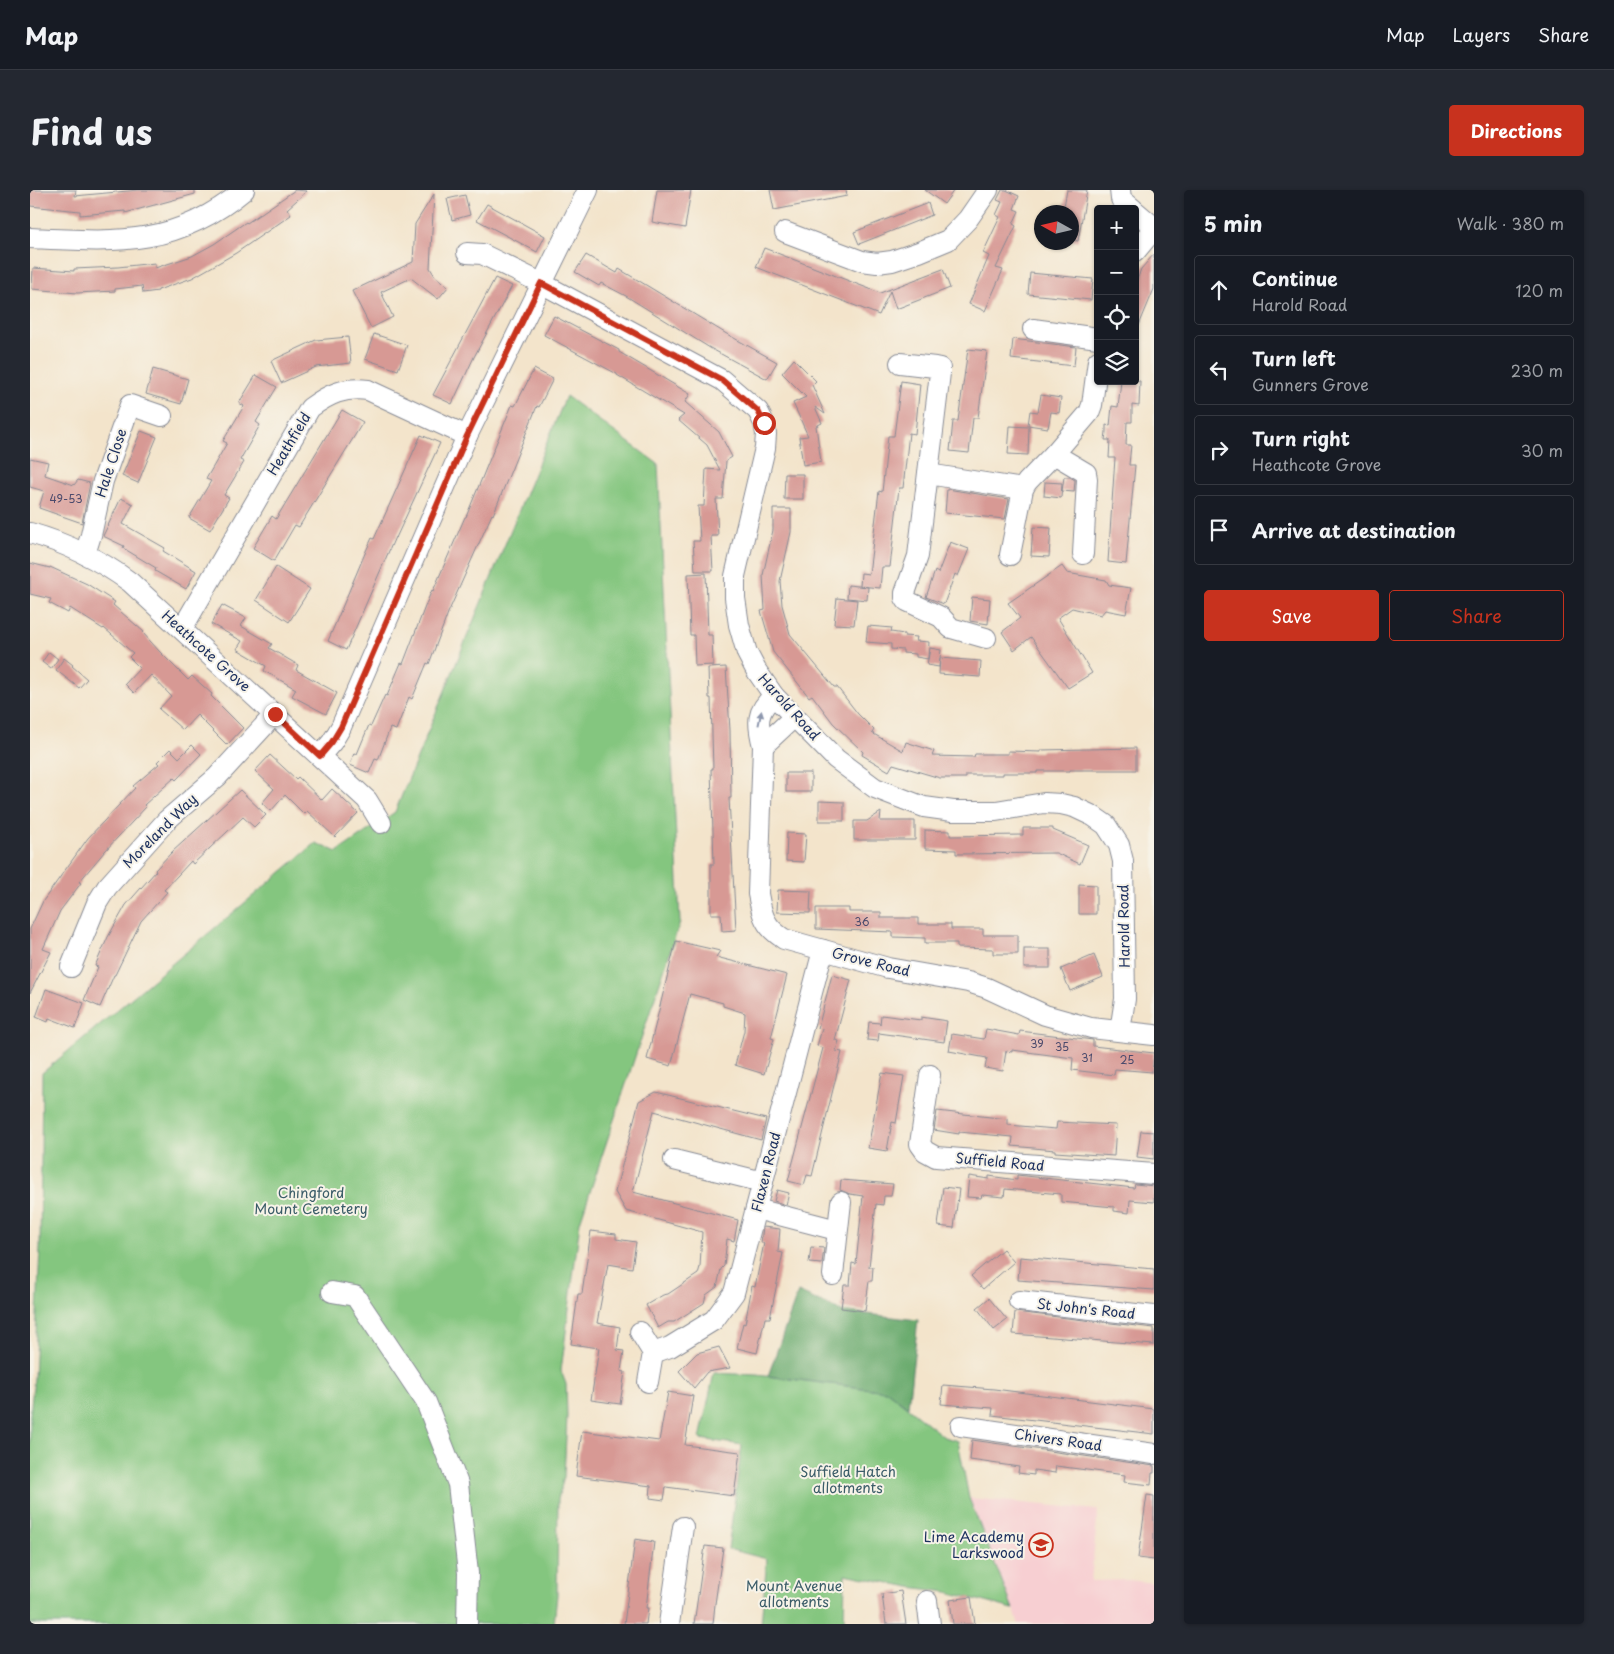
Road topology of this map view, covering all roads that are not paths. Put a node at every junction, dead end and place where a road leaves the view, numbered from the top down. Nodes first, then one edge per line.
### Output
1 (244, 190) edge
2 (588, 190) edge
3 (988, 190) edge
4 (1120, 190) edge
5 (1129, 205) edge
6 (1139, 214) edge
7 (1154, 228) edge
8 (785, 232) dead end
9 (30, 238) edge
10 (1137, 250) edge
11 (467, 253) dead end
12 (541, 283) junction
13 (1034, 329) dead end
14 (1094, 337) edge
15 (900, 364) dead end
16 (1095, 385) edge
17 (162, 416) dead end
18 (467, 436) junction
19 (1054, 454) junction
20 (928, 474) junction
21 (1022, 489) junction
22 (30, 533) edge
23 (85, 554) junction
24 (1083, 554) dead end
25 (1010, 556) dead end
26 (182, 629) junction
27 (986, 638) dead end
28 (774, 696) junction
29 (275, 714) junction
30 (794, 717) junction
31 (763, 746) junction
32 (320, 756) junction
33 (380, 822) dead end
34 (823, 950) junction
35 (71, 967) dead end
36 (1120, 1031) junction
37 (1154, 1035) edge
38 (930, 1075) dead end
39 (674, 1160) dead end
40 (1154, 1174) edge
41 (763, 1182) junction
42 (841, 1202) dead end
43 (756, 1209) junction
44 (837, 1230) junction
45 (833, 1275) dead end
46 (332, 1292) dead end
47 (1019, 1301) dead end
48 (1154, 1316) edge
49 (640, 1332) dead end
50 (653, 1354) junction
51 (648, 1382) dead end
52 (961, 1426) dead end
53 (1154, 1454) edge
54 (684, 1527) dead end
55 (927, 1601) dead end
56 (467, 1624) edge
57 (669, 1624) edge
58 (930, 1624) edge

1 - 9 street
2 - 12 street
3 - 8 street
4 - 5 street
6 - 7 street
7 - 10 street
11 - 12 street, Harold Road
12 - 18 street
12 - 28 street, Harold Road
13 - 14 street
15 - 20 street
16 - 19 street
17 - 23 street, Hale Close
18 - 26 street, Heathfield
18 - 32 street
19 - 21 street
19 - 24 street
20 - 21 street
20 - 27 street
21 - 25 street
22 - 23 street, Heathcote Grove
23 - 26 street, Heathcote Grove
26 - 29 street, Heathcote Grove
28 - 30 street, Harold Road
31 -> 28 street, Grove Road
29 - 32 street, Heathcote Grove
29 - 35 street, Moreland Way
30 - 31 street
30 - 36 street, Harold Road
31 - 34 street, Grove Road
32 - 33 street, Heathcote Grove
34 - 36 street, Grove Road
34 - 41 street, Flaxen Road
36 - 37 street, Grove Road
38 - 40 street, Suffield Road
39 - 41 street
41 - 43 street, Flaxen Road
42 - 44 street
43 - 44 street
43 - 50 street, Flaxen Road
44 - 45 street
46 - 56 street
47 - 48 street, St John's Road
49 - 50 street
50 - 51 street
52 - 53 street, Chivers Road
54 - 57 street
55 - 58 street

